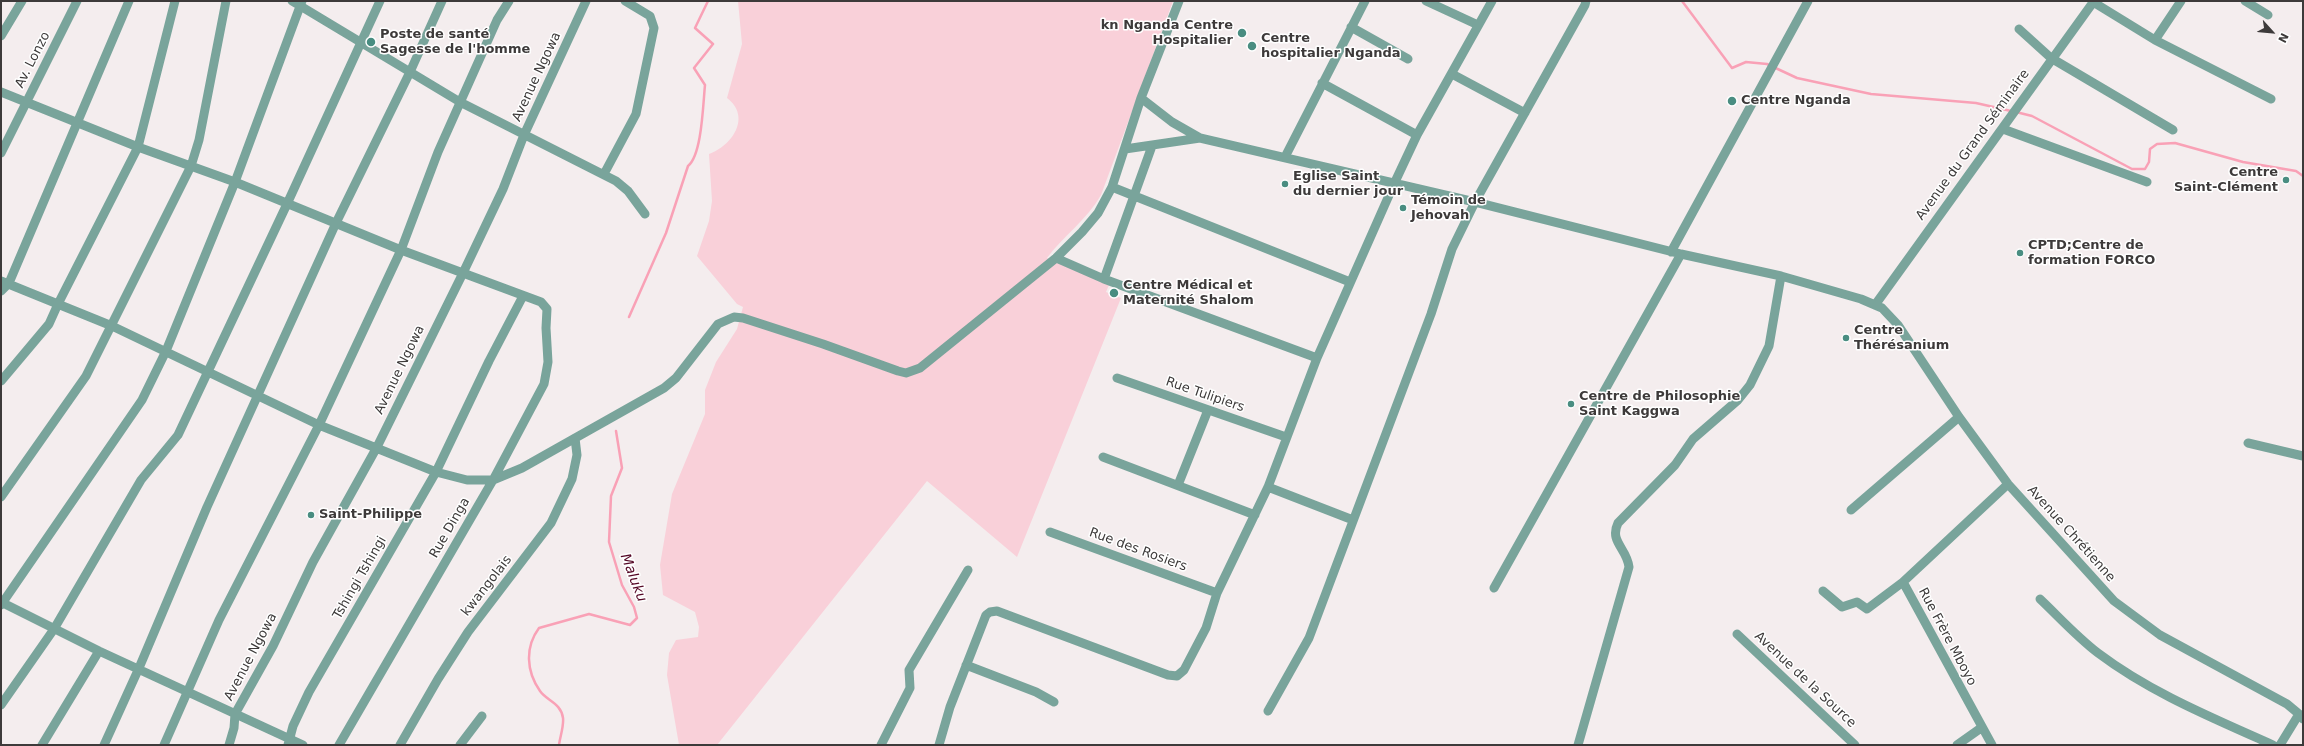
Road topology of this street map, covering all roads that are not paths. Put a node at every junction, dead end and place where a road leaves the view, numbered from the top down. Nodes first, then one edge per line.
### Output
1 (22, 1) edge
2 (77, 1) edge
3 (129, 1) edge
4 (175, 1) edge
5 (226, 1) edge
6 (292, 1) edge
7 (380, 1) edge
8 (442, 1) edge
9 (509, 1) edge
10 (586, 1) edge
11 (625, 1) edge
12 (1179, 1) edge
13 (1365, 1) edge
14 (1426, 1) edge
15 (1492, 1) edge
16 (1586, 1) edge
17 (1808, 1) edge
18 (2181, 1) edge
19 (2245, 1) edge
20 (2093, 2) edge
21 (301, 3) edge
22 (2268, 15) dead end
23 (1478, 25) junction
24 (1352, 27) junction
25 (2019, 29) dead end
26 (1, 36) edge
27 (2156, 40) junction
28 (360, 41) junction
29 (2051, 58) junction
30 (1408, 59) dead end
31 (410, 72) junction
32 (1452, 74) junction
33 (1322, 83) junction
34 (1, 92) edge
35 (1141, 98) junction
36 (2271, 99) dead end
37 (26, 102) junction
38 (460, 102) junction
39 (1525, 113) junction
40 (78, 122) junction
41 (2004, 127) junction
42 (2173, 130) dead end
43 (524, 135) junction
44 (1417, 135) junction
45 (1200, 138) junction
46 (1152, 146) junction
47 (138, 147) junction
48 (1125, 148) junction
49 (1, 153) edge
50 (1285, 157) junction
51 (191, 166) junction
52 (604, 174) junction
53 (235, 182) junction
54 (2147, 182) dead end
55 (1394, 184) junction
56 (1112, 187) junction
57 (1134, 195) junction
58 (1476, 202) junction
59 (287, 204) junction
60 (645, 214) dead end
61 (336, 223) junction
62 (401, 250) junction
63 (1671, 252) junction
64 (1681, 254) junction
65 (1056, 258) junction
66 (463, 273) junction
67 (1781, 276) junction
68 (1104, 279) junction
69 (5, 282) edge
70 (1350, 282) junction
71 (1, 291) edge
72 (523, 296) junction
73 (58, 304) junction
74 (1875, 305) junction
75 (112, 326) junction
76 (166, 351) junction
77 (1317, 358) junction
78 (208, 372) junction
79 (1117, 378) dead end
80 (1, 381) edge
81 (259, 397) junction
82 (1208, 410) junction
83 (1959, 417) junction
84 (319, 425) junction
85 (1286, 437) junction
86 (575, 438) junction
87 (2248, 443) dead end
88 (377, 447) junction
89 (2303, 456) edge
90 (1103, 457) dead end
91 (436, 472) junction
92 (493, 480) junction
93 (2008, 484) junction
94 (1178, 486) junction
95 (1268, 487) junction
96 (1, 497) edge
97 (1851, 510) dead end
98 (1255, 515) junction
99 (1354, 520) junction
100 (1050, 532) dead end
101 (968, 570) dead end
102 (1903, 582) junction
103 (1494, 588) dead end
104 (1823, 591) dead end
105 (1217, 593) junction
106 (2040, 599) dead end
107 (1, 603) edge
108 (54, 629) junction
109 (1737, 634) dead end
110 (99, 650) junction
111 (966, 665) junction
112 (139, 668) junction
113 (188, 691) junction
114 (1054, 702) dead end
115 (1, 705) edge
116 (1268, 711) dead end
117 (235, 714) junction
118 (482, 716) dead end
119 (2301, 717) edge
120 (1981, 728) junction
121 (289, 742) edge
122 (1579, 742) edge
123 (42, 745) edge
124 (104, 745) edge
125 (164, 745) edge
126 (229, 745) edge
127 (303, 745) edge
128 (339, 745) edge
129 (400, 745) edge
130 (460, 745) edge
131 (881, 745) edge
132 (939, 745) edge
133 (1855, 745) edge
134 (1956, 745) edge
135 (1992, 745) edge
136 (2273, 745) edge
137 (2280, 745) edge

1 - 26 street
2 - 37 street, Av. Lonzo
3 - 40 street
4 - 47 street
5 - 51 street
6 - 21 street
7 - 28 street
8 - 31 street
9 - 38 street
10 - 43 street, Avenue Ngowa
11 - 52 street
12 - 35 street
13 - 24 street
14 - 23 street
15 - 23 street
16 - 39 street
17 - 63 street
18 - 27 street
19 - 22 street
20 - 27 street
20 - 29 street, Avenue du Grand Séminaire
21 - 28 street
21 - 53 street
23 - 32 street
24 - 30 street
24 - 33 street
25 - 29 street
27 - 36 street
28 - 31 street
28 - 59 street
29 - 41 street, Avenue du Grand Séminaire
29 - 42 street
31 - 38 street
31 - 61 street
32 - 39 street
32 - 44 street
33 - 44 street
33 - 50 street
34 - 37 street
35 - 45 street
35 - 48 street
37 - 40 street
37 - 49 street, Av. Lonzo
38 - 43 street
38 - 62 street
39 - 58 street
40 - 47 street
40 - 69 street
41 - 54 street
41 - 74 street, Avenue du Grand Séminaire
43 - 52 street
43 - 66 street, Avenue Ngowa
44 - 55 street
45 - 46 street
45 - 50 street, Avenue Chrétienne
46 - 48 street
46 - 57 street
47 - 51 street
47 - 73 street
48 - 56 street
50 - 55 street, Avenue Chrétienne
51 - 53 street
51 - 75 street
52 - 60 street
53 - 59 street
53 - 76 street
55 - 58 street, Avenue Chrétienne
55 - 70 street
56 - 57 street
56 - 65 street
57 - 68 street
57 - 70 street
58 - 63 street, Avenue Chrétienne
58 - 99 street
59 - 61 street
59 - 78 street
61 - 62 street
61 - 81 street
62 - 66 street
62 - 84 street
63 - 64 street, Avenue Chrétienne
64 - 67 street, Avenue Chrétienne
64 - 103 street
65 - 68 street
65 - 86 street
66 - 72 street
66 - 88 street, Avenue Ngowa
67 - 74 street, Avenue Chrétienne
67 - 122 street
68 - 77 street
69 - 71 street
69 - 73 street
70 - 77 street
72 - 91 street, Tshingi Tshingi
72 - 92 street, Rue Dinga
73 - 75 street
73 - 80 street
74 - 83 street, Avenue Chrétienne
75 - 76 street
75 - 96 street
76 - 78 street
76 - 107 street
77 - 85 street
78 - 81 street
78 - 108 street
79 - 82 street, Rue Tulipiers
81 - 84 street
81 - 112 street
82 - 85 street, Rue Tulipiers
82 - 94 street
83 - 93 street, Avenue Chrétienne
83 - 97 street
84 - 88 street
84 - 113 street
85 - 95 street
86 - 92 street
86 - 129 street, kwangolais
87 - 89 street
88 - 91 street
88 - 117 street, Avenue Ngowa
90 - 94 street
91 - 92 street
91 - 121 street, Tshingi Tshingi
92 - 128 street, Rue Dinga
93 - 102 street, Rue Frère Mboyo
93 - 119 street, Avenue Chrétienne
94 - 98 street
95 - 98 street
95 - 99 street
98 - 105 street
99 - 116 street
100 - 105 street, Rue des Rosiers
101 - 131 street
102 - 104 street
102 - 120 street, Rue Frère Mboyo
105 - 111 street
106 - 136 street
107 - 108 street
108 - 110 street
108 - 115 street
109 - 133 street, Avenue de la Source
110 - 112 street
110 - 123 street
111 - 114 street
111 - 132 street
112 - 113 street
112 - 124 street
113 - 117 street
113 - 125 street
117 - 121 street
117 - 126 street, Avenue Ngowa
118 - 130 street
119 - 137 street
120 - 134 street
120 - 135 street, Rue Frère Mboyo
121 - 127 street

